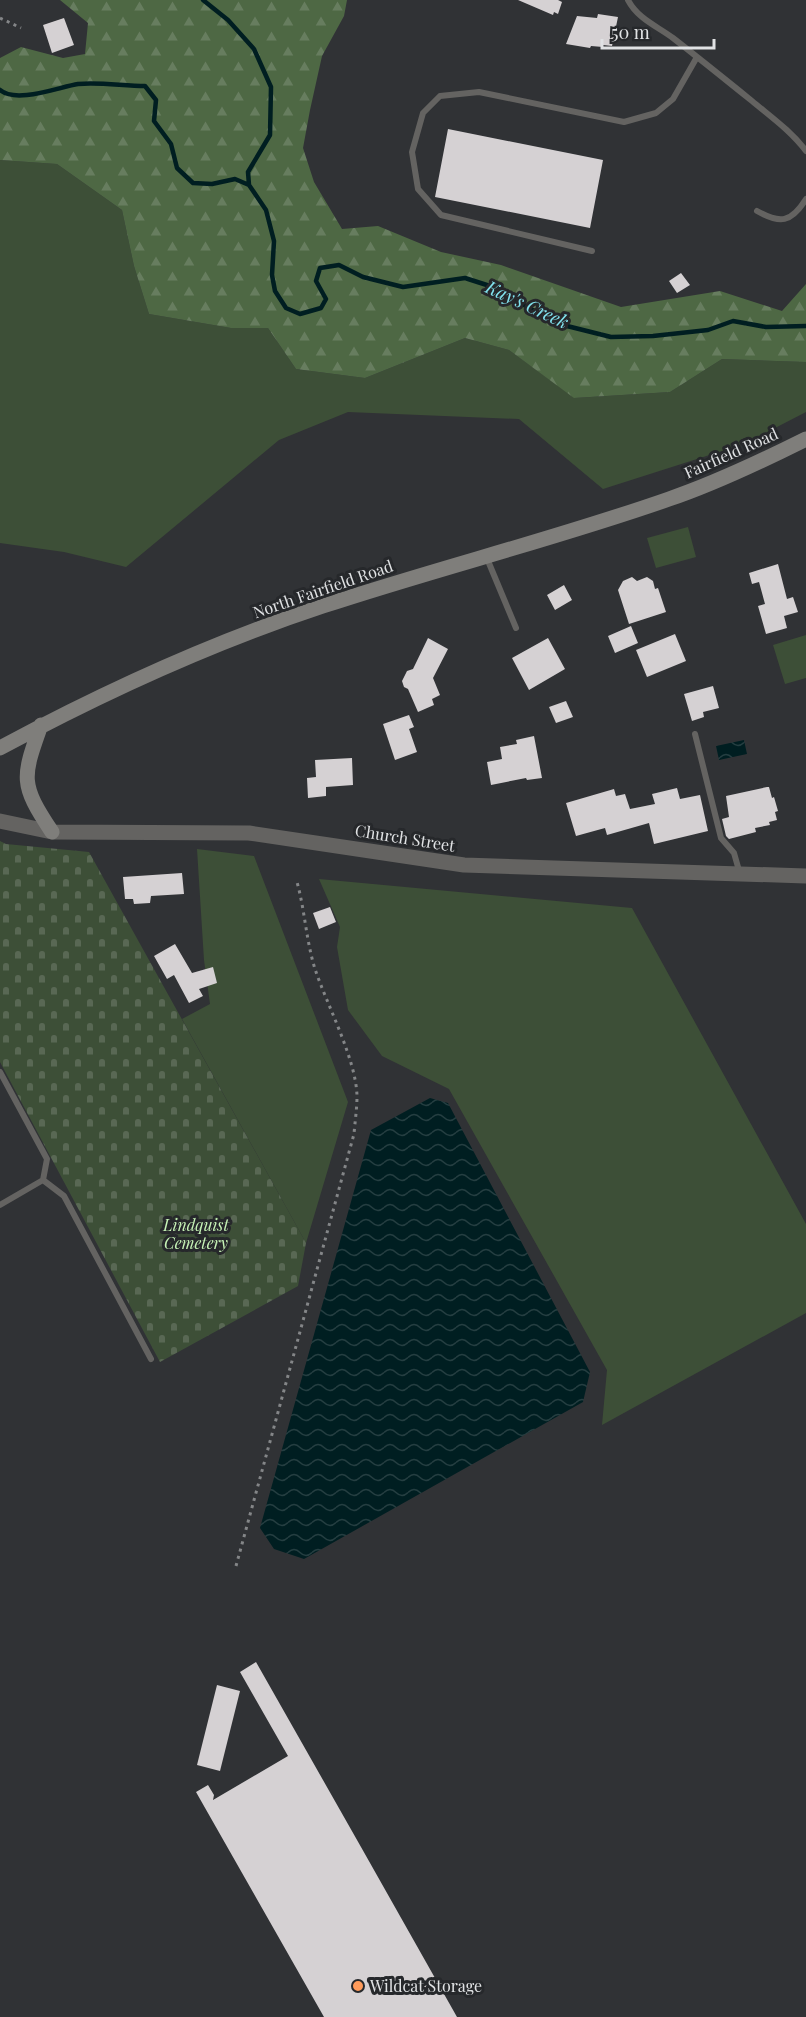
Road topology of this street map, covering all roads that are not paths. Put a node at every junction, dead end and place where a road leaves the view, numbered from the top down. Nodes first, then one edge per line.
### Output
1 (628, 0) edge
2 (698, 57) junction
3 (806, 151) edge
4 (806, 199) edge
5 (757, 211) dead end
6 (592, 251) dead end
7 (806, 439) edge
8 (670, 499) joint
9 (486, 556) junction
10 (516, 628) dead end
11 (41, 726) junction
12 (695, 734) dead end
13 (0, 748) edge
14 (0, 821) edge
15 (52, 832) junction
16 (741, 875) junction
17 (806, 876) edge
18 (0, 1072) edge
19 (42, 1180) junction
20 (0, 1205) edge
21 (151, 1359) dead end

1 - 2 lane
2 - 3 lane
2 - 6 lane
4 - 5 lane
7 - 8 main road, Fairfield Road
8 - 9 main road, North Fairfield Road
9 - 10 lane
9 - 11 main road, North Fairfield Road
11 - 13 main road, North Fairfield Road
11 - 15 main road
12 - 16 lane
14 - 15 street, Church Street
15 - 16 street, Church Street
16 - 17 street, Church Street
18 - 19 lane
19 - 20 lane
19 - 21 lane

